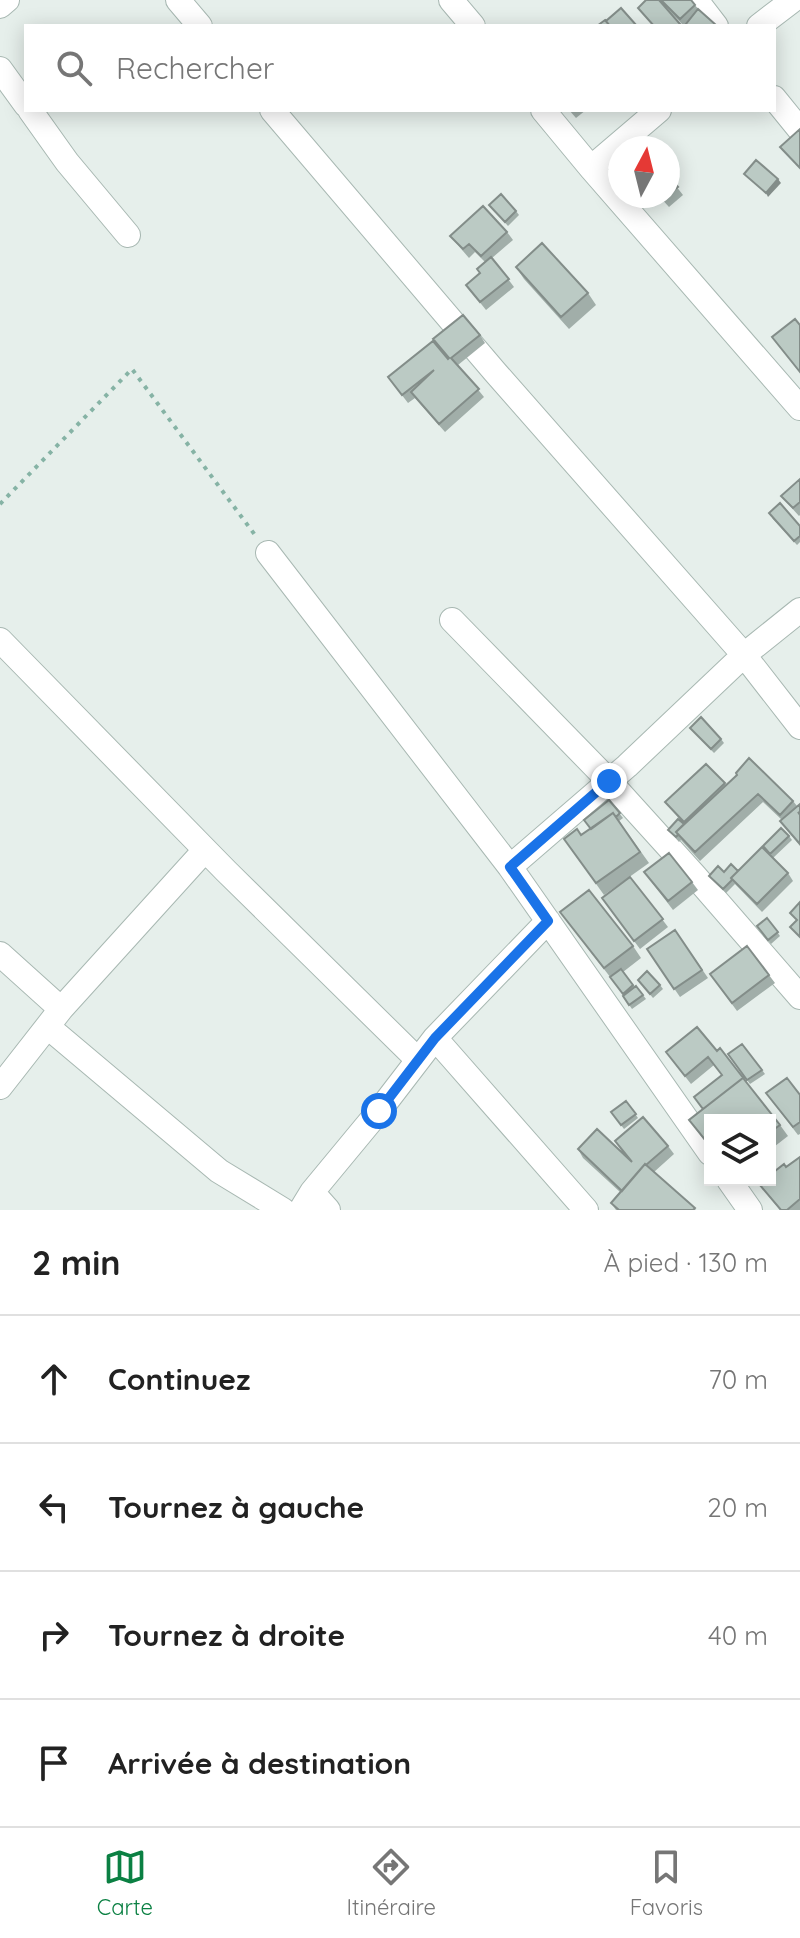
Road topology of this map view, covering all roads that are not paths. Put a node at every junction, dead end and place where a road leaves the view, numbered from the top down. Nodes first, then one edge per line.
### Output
1 (7, 0) edge
2 (178, 0) edge
3 (451, 0) edge
4 (696, 0) edge
5 (793, 0) edge
6 (0, 6) edge
7 (198, 24) edge
8 (471, 24) edge
9 (714, 24) edge
10 (762, 24) edge
11 (0, 69) edge
12 (776, 100) edge
13 (24, 102) edge
14 (31, 112) edge
15 (274, 112) edge
16 (545, 112) edge
17 (657, 112) edge
18 (800, 130) edge
19 (591, 168) junction
20 (128, 235) dead end
21 (800, 408) edge
22 (268, 553) road end
23 (800, 610) edge
24 (452, 620) dead end
25 (0, 640) edge
26 (744, 655) junction
27 (800, 727) edge
28 (609, 781) junction
29 (205, 850) junction
30 (510, 867) junction
31 (548, 921) junction
32 (0, 954) edge
33 (800, 997) edge
34 (54, 1018) junction
35 (435, 1038) junction
36 (418, 1060) junction
37 (0, 1087) edge
38 (704, 1144) edge
39 (733, 1186) edge
40 (313, 1204) edge
41 (283, 1210) edge
42 (586, 1210) edge
43 (750, 1210) edge

1 - 6 street
2 - 7 street
3 - 8 street
4 - 9 street
5 - 10 street
11 - 13 street
12 - 18 street
14 - 20 street
15 - 26 street
16 - 19 street
17 - 19 street
19 - 21 street
22 - 30 street
23 - 26 street
24 - 28 street
25 - 29 street
26 - 27 street
26 - 28 street
28 - 30 street
28 - 33 street
29 - 34 street
29 - 36 street
30 - 31 street
31 - 35 street
31 - 38 street
32 - 34 street
34 - 37 street
34 - 41 street
35 - 36 street
35 - 42 street
36 - 40 street
39 - 43 street

